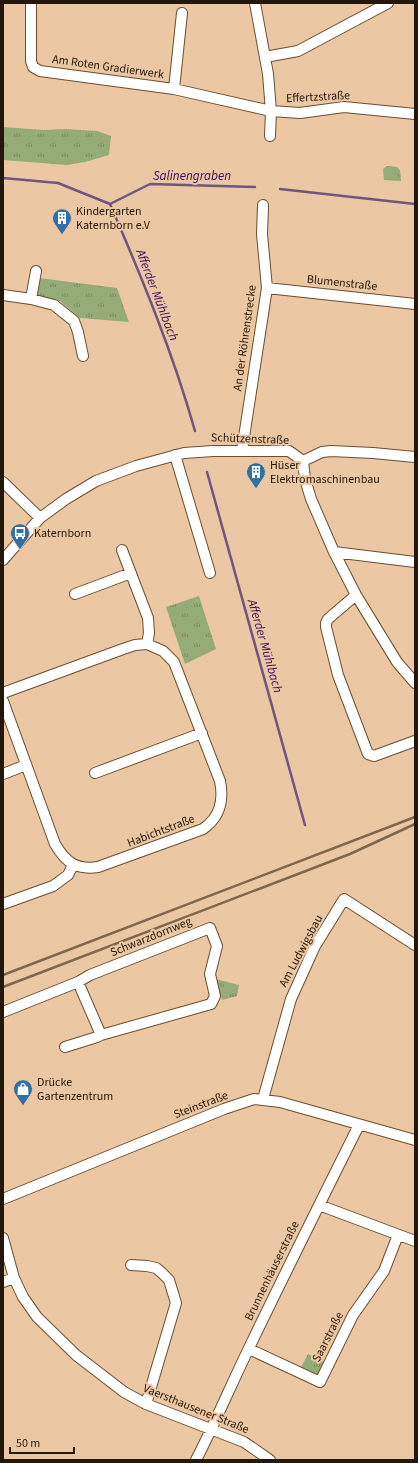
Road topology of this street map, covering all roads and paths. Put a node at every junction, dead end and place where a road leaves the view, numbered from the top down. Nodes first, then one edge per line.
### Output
1 (31, 3) edge
2 (255, 3) edge
3 (388, 3) edge
4 (182, 13) dead end
5 (265, 57) junction
6 (174, 89) junction
7 (271, 111) junction
8 (415, 114) edge
9 (270, 136) dead end
10 (262, 205) dead end
11 (36, 271) dead end
12 (267, 288) junction
13 (3, 296) edge
14 (32, 299) junction
15 (415, 304) edge
16 (83, 356) dead end
17 (242, 450) junction
18 (175, 455) junction
19 (415, 457) edge
20 (303, 461) junction
21 (3, 482) edge
22 (40, 518) junction
23 (122, 550) dead end
24 (334, 552) junction
25 (3, 560) edge
26 (415, 562) edge
27 (131, 573) junction
28 (210, 573) dead end
29 (75, 594) dead end
30 (356, 595) junction
31 (147, 644) junction
32 (415, 683) edge
33 (3, 693) edge
34 (3, 701) edge
35 (202, 733) junction
36 (415, 741) edge
37 (26, 765) junction
38 (95, 773) dead end
39 (3, 774) edge
40 (73, 865) junction
41 (3, 904) edge
42 (415, 945) edge
43 (78, 982) junction
44 (3, 1012) edge
45 (101, 1035) junction
46 (65, 1047) dead end
47 (262, 1099) junction
48 (359, 1125) junction
49 (415, 1140) edge
50 (3, 1199) edge
51 (319, 1205) junction
52 (398, 1235) junction
53 (3, 1238) edge
54 (415, 1241) edge
55 (132, 1265) dead end
56 (14, 1278) junction
57 (3, 1282) edge
58 (248, 1349) junction
59 (146, 1404) junction
60 (212, 1429) junction
61 (196, 1460) edge
62 (270, 1460) edge

1 - 6 street, Am Roten Gradierwerk
2 - 5 street
3 - 5 street
4 - 6 street, Am Roten Gradierwerk
5 - 7 street
6 - 7 street, Am Roten Gradierwerk
7 - 8 street, Effertzstraße
7 - 9 street, Effertzstraße
10 - 12 street, An der Röhrenstrecke
11 - 14 street
12 - 15 street, Blumenstraße
12 - 17 street, An der Röhrenstrecke
13 - 14 street
14 - 16 street
17 - 18 street, Schützenstraße
17 - 20 street, Schützenstraße
18 - 22 street, Schützenstraße
18 - 28 street
19 - 20 street
20 - 24 street
21 - 22 street
22 - 25 street, Schützenstraße
23 - 27 street
24 - 26 street
24 - 30 street
27 - 29 street
27 - 31 street
30 - 32 street
30 - 36 street
31 - 33 street
31 - 35 street, Habichtstraße
34 - 37 street
35 - 38 street
35 - 40 street, Habichtstraße
37 - 39 street
37 - 40 street
40 - 41 street
42 - 47 street, Am Ludwigsbau
43 - 44 street, Schwarzdornweg
43 - 45 street
43 - 45 street, Schwarzdornweg
45 - 46 street, Schwarzdornweg
47 - 48 street, Steinstraße
47 - 50 street, Steinstraße
48 - 49 street, Steinstraße
48 - 51 street, Brunnenhäuserstraße
51 - 52 street
51 - 58 street, Brunnenhäuserstraße
52 - 54 street
52 - 58 street, Saarstraße
53 - 56 street, Vaersthausener Straße
55 - 59 street
56 - 57 street
56 - 59 street, Vaersthausener Straße
58 - 60 street, Brunnenhäuserstraße
59 - 60 street, Vaersthausener Straße
60 - 61 street, Brunnenhäuserstraße
60 - 62 street, Vaersthausener Straße

